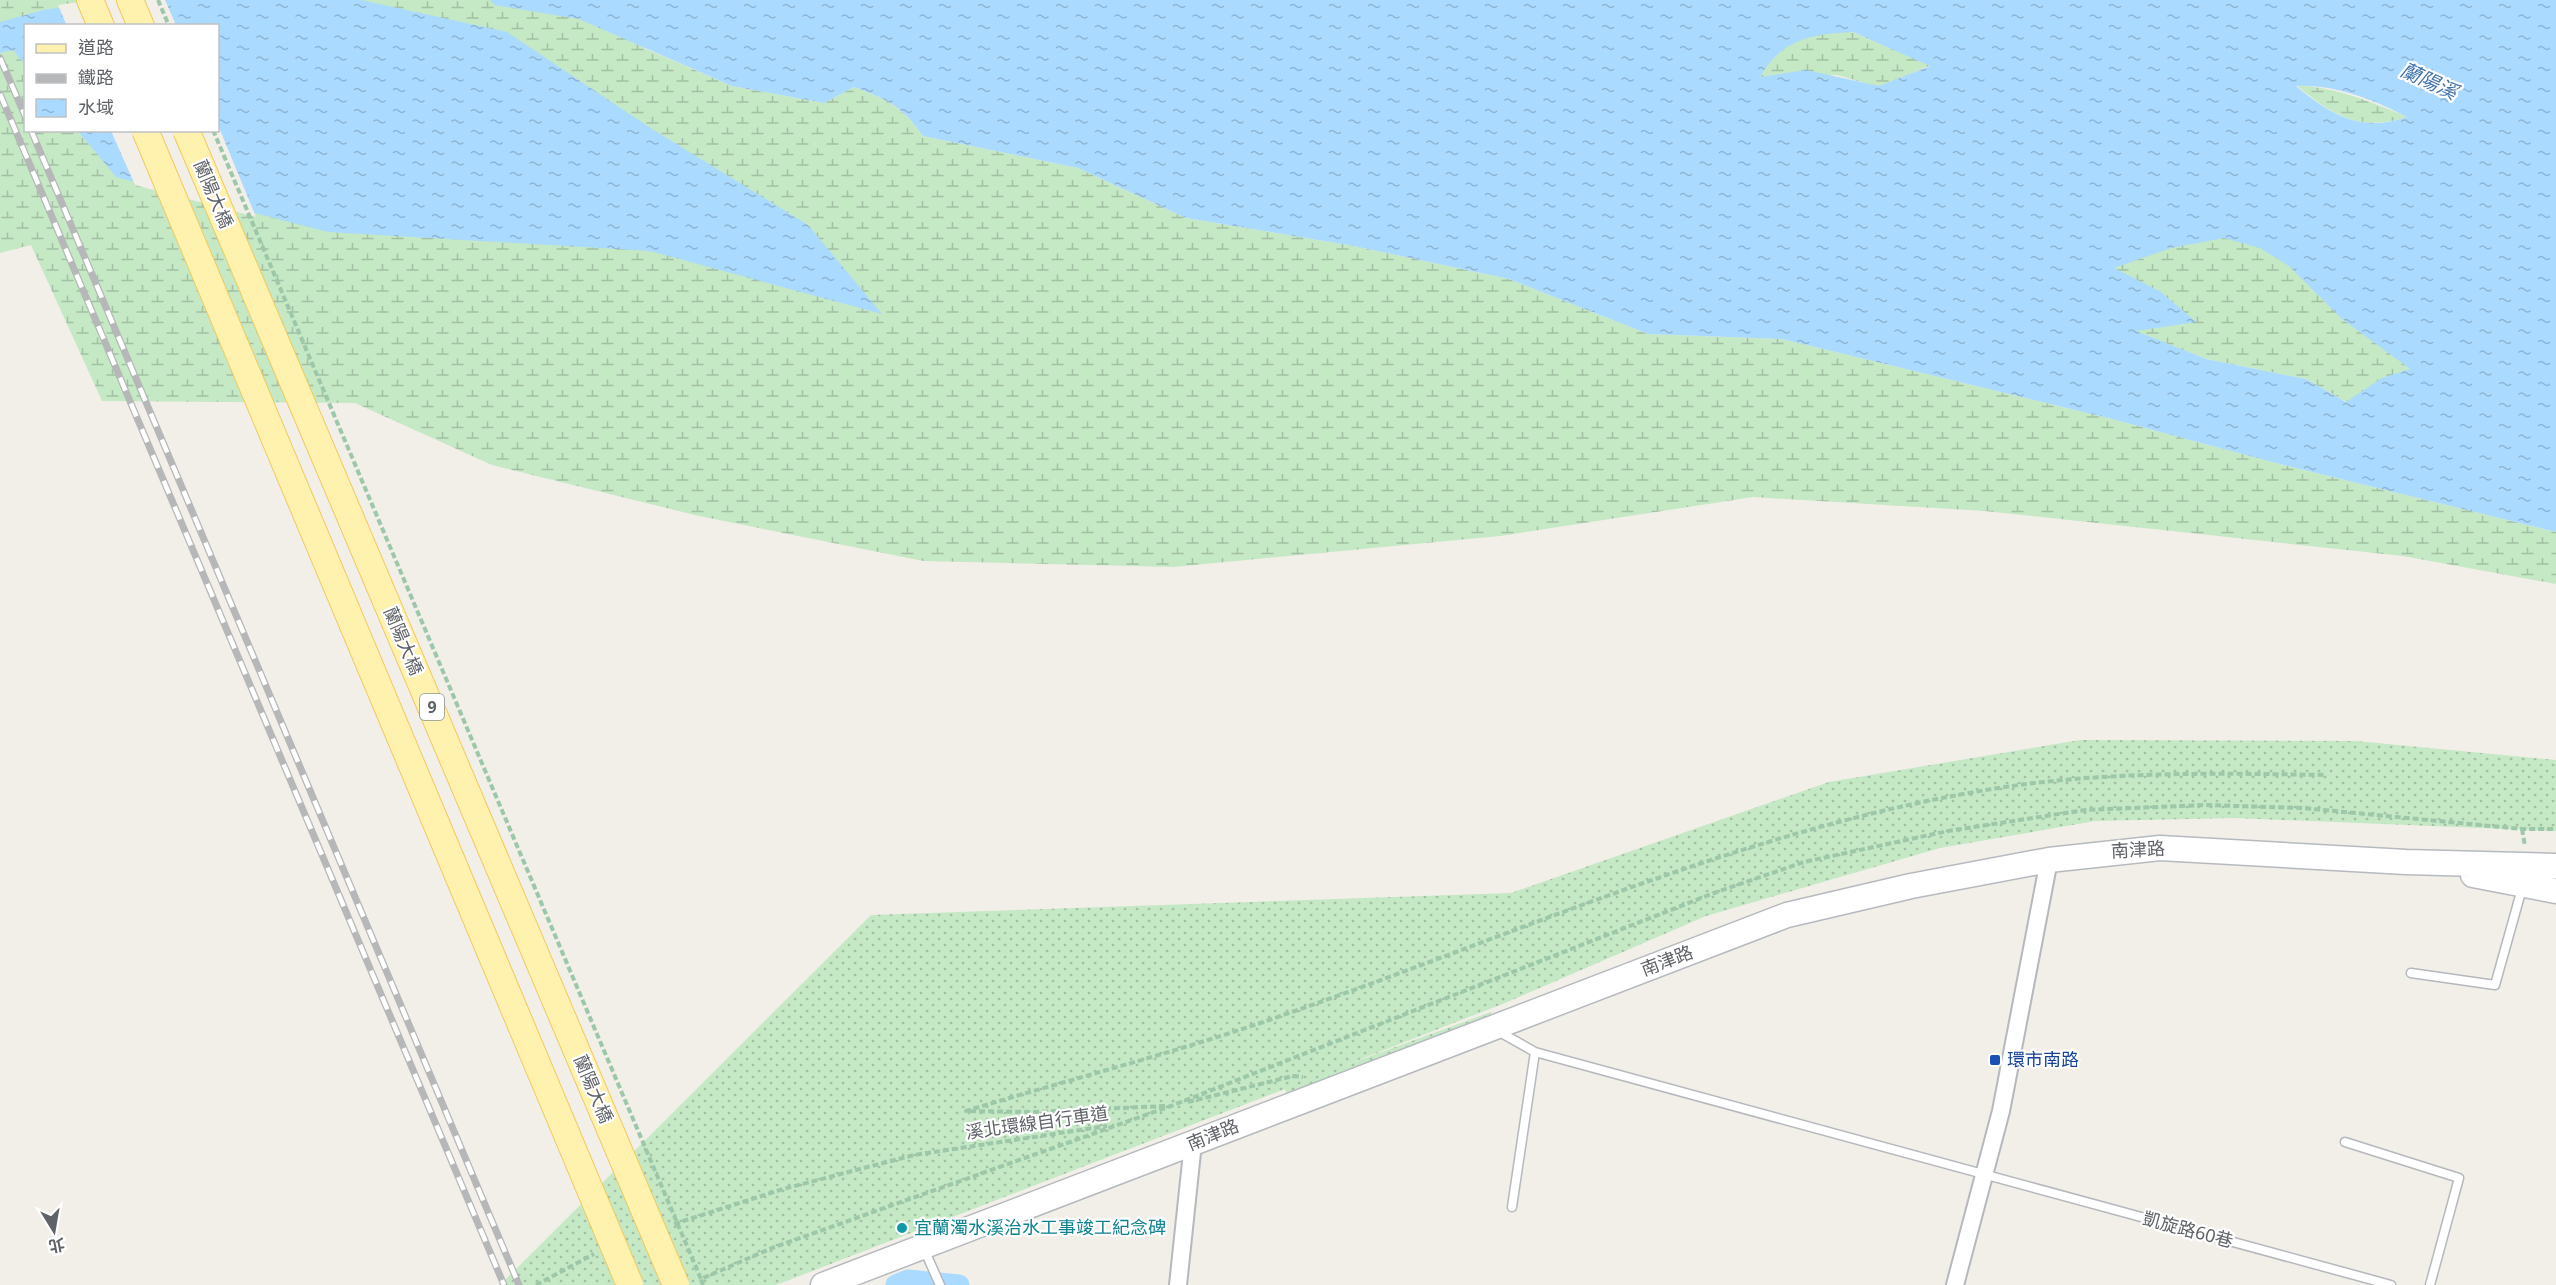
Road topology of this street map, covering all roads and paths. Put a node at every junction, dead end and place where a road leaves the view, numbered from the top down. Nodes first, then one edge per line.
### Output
1 (90, 0) edge
2 (130, 0) edge
3 (158, 0) edge
4 (100, 24) edge
5 (140, 24) edge
6 (168, 24) edge
7 (146, 132) edge
8 (187, 132) edge
9 (214, 132) edge
10 (2326, 775) dead end
11 (2522, 829) dead end
12 (2556, 829) edge
13 (2049, 860) junction
14 (2406, 862) junction
15 (2556, 866) edge
16 (2523, 885) junction
17 (2556, 891) edge
18 (2411, 973) dead end
19 (1493, 1028) junction
20 (1535, 1052) junction
21 (1305, 1077) dead end
22 (2345, 1142) dead end
23 (1193, 1143) junction
24 (1985, 1174) junction
25 (1512, 1207) dead end
26 (663, 1228) dead end
27 (922, 1246) junction
28 (598, 1253) dead end
29 (701, 1279) junction
30 (536, 1285) edge
31 (630, 1285) edge
32 (676, 1285) edge
33 (704, 1285) edge
34 (823, 1285) edge
35 (940, 1285) edge
36 (1178, 1285) edge
37 (1955, 1285) edge
38 (2391, 1285) edge
39 (2430, 1285) edge

1 - 4 main road
2 - 5 main road
3 - 6 path
7 - 31 main road, 9, bridge
8 - 32 main road, 蘭陽大橋 / 9, bridge
9 - 29 path, 蘭陽大橋, bridge
10 - 21 path
11 - 12 path
13 - 14 street, 南津路
13 - 19 street, 南津路
13 - 24 street
14 - 15 street, 南津路
14 - 16 street
16 - 17 street
16 - 18 lane
19 - 20 lane, 凱旋路60巷
19 - 23 street, 南津路
20 - 24 lane, 凱旋路60巷
20 - 25 lane
22 - 39 lane
23 - 27 street, 南津路
23 - 36 street
24 - 37 street
24 - 38 lane, 凱旋路60巷
26 - 29 path, 溪北環線自行車道
27 - 34 street, 南津路
27 - 35 lane
28 - 30 path
29 - 33 path, 蘭陽大橋, bridge

